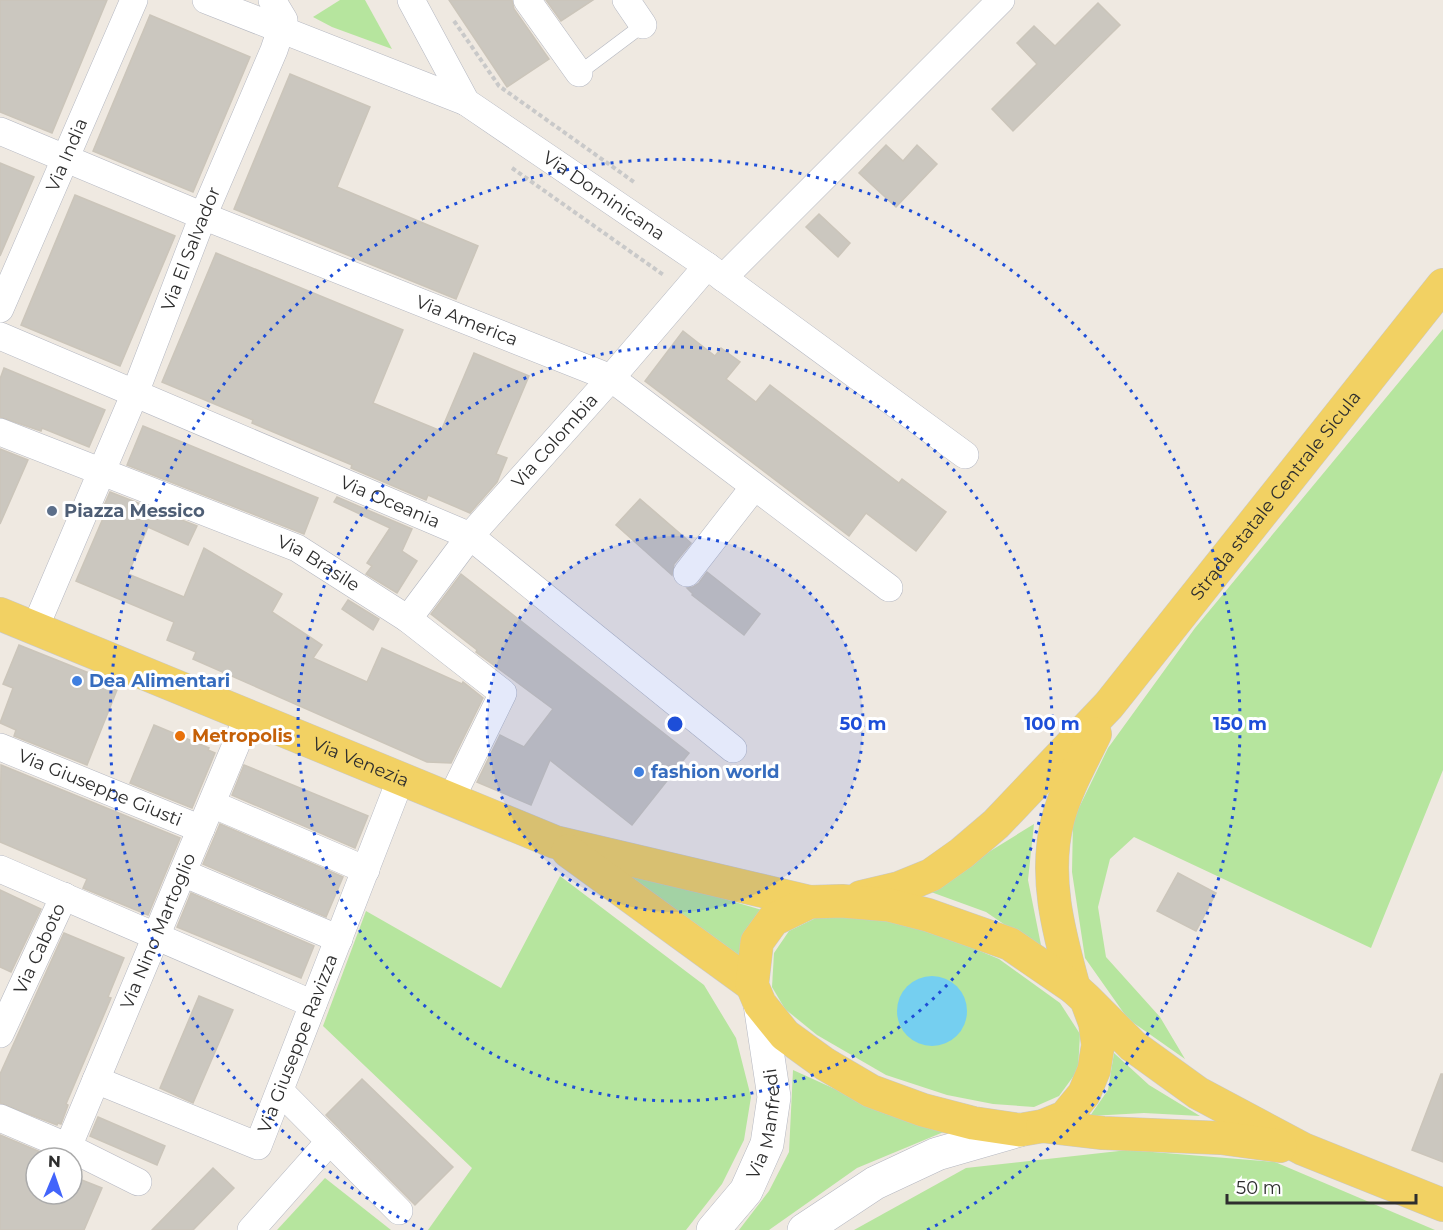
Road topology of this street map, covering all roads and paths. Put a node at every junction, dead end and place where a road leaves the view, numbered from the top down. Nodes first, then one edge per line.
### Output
1 (134, 0) edge
2 (206, 0) edge
3 (272, 0) edge
4 (411, 0) edge
5 (526, 0) edge
6 (626, 0) edge
7 (1001, 0) edge
8 (453, 19) dead end
9 (643, 24) joint
10 (281, 29) junction
11 (579, 73) joint
12 (466, 102) junction
13 (0, 131) edge
14 (66, 158) junction
15 (511, 167) dead end
16 (635, 183) dead end
17 (203, 216) junction
18 (715, 272) junction
19 (1443, 285) edge
20 (686, 290) junction
21 (0, 309) edge
22 (0, 336) edge
23 (611, 378) junction
24 (135, 393) junction
25 (0, 432) edge
26 (965, 455) dead end
27 (101, 471) junction
28 (754, 487) junction
29 (470, 536) junction
30 (687, 573) dead end
31 (889, 588) dead end
32 (0, 614) edge
33 (408, 619) junction
34 (35, 628) junction
35 (1109, 705) junction
36 (248, 716) junction
37 (0, 747) edge
38 (732, 749) dead end
39 (401, 778) junction
40 (451, 799) junction
41 (212, 804) junction
42 (201, 829) junction
43 (555, 842) junction
44 (0, 869) edge
45 (366, 870) junction
46 (183, 873) junction
47 (64, 896) junction
48 (810, 902) junction
49 (842, 902) junction
50 (156, 936) junction
51 (339, 939) junction
52 (756, 994) junction
53 (1080, 994) junction
54 (313, 1004) junction
55 (0, 1034) edge
56 (96, 1080) junction
57 (280, 1091) junction
58 (0, 1118) edge
59 (1032, 1128) junction
60 (330, 1141) junction
61 (66, 1146) edge
62 (68, 1146) edge
63 (1303, 1149) junction
64 (84, 1155) edge
65 (138, 1182) dead end
66 (1443, 1205) edge
67 (399, 1211) dead end
68 (251, 1230) edge
69 (713, 1230) edge
70 (804, 1230) edge

1 - 14 street, Via India
2 - 10 street, Via Dominicana
3 - 10 street
4 - 12 street
5 - 11 street
6 - 9 street
7 - 18 street, Via Colombia
8 - 16 path
9 - 11 lane
10 - 12 street, Via Dominicana
10 - 17 street, Via El Salvador
12 - 18 street, Via Dominicana
13 - 14 street, Via America
14 - 17 street, Via America
14 - 21 street, Via India
15 - 20 path
17 - 23 street, Via America
17 - 24 street, Via El Salvador
18 - 20 street, Via Colombia
18 - 26 street, Via Dominicana
19 - 35 main road, Strada statale Centrale Sicula
20 - 23 street, Via Colombia
22 - 24 street, Via Oceania
23 - 28 street, Via America
23 - 29 street, Via Colombia
24 - 27 street, Via El Salvador
24 - 29 street, Via Oceania
25 - 27 street, Via Brasile
27 - 33 street, Via Brasile
27 - 34 street
28 - 30 street
28 - 31 street, Via America
29 - 33 street, Via Colombia
29 - 38 street, Via Oceania
32 - 34 main road, Via Venezia
33 - 40 street, Via Brasile
34 - 36 main road, Via Venezia
35 - 49 main road, Strada statale Centrale Sicula
35 - 53 main road, Strada statale Centrale Sicula
36 - 39 main road, Via Venezia
36 - 41 street, Via Nino Martoglio
37 - 42 street, Via Giuseppe Giusti
39 - 40 main road, Via Venezia
39 - 45 street, Via Giuseppe Ravizza
40 - 43 main road, Via Venezia
41 - 42 street, Via Nino Martoglio
41 - 45 street
42 - 46 street, Via Nino Martoglio
43 - 48 main road, Via Venezia
43 - 52 main road, Via Venezia
44 - 47 street
45 - 51 street, Via Giuseppe Ravizza
46 - 50 street, Via Nino Martoglio
46 - 51 street
47 - 50 street
47 - 55 street, Via Caboto
48 - 49 main road
48 - 52 main road
49 - 53 main road
50 - 54 street
50 - 56 street, Via Nino Martoglio
51 - 54 street, Via Giuseppe Ravizza
52 - 59 main road, Via Venezia
52 - 69 street, Via Manfredi
53 - 59 main road, Strada statale Centrale Sicula
53 - 63 main road
54 - 57 street, Via Giuseppe Ravizza
56 - 57 street, Via Giuseppe Ravizza
56 - 62 street, Via Nino Martoglio
57 - 60 street
58 - 61 street
59 - 63 main road, Via Venezia
59 - 70 street
60 - 67 street
60 - 68 street
63 - 66 main road
64 - 65 street

